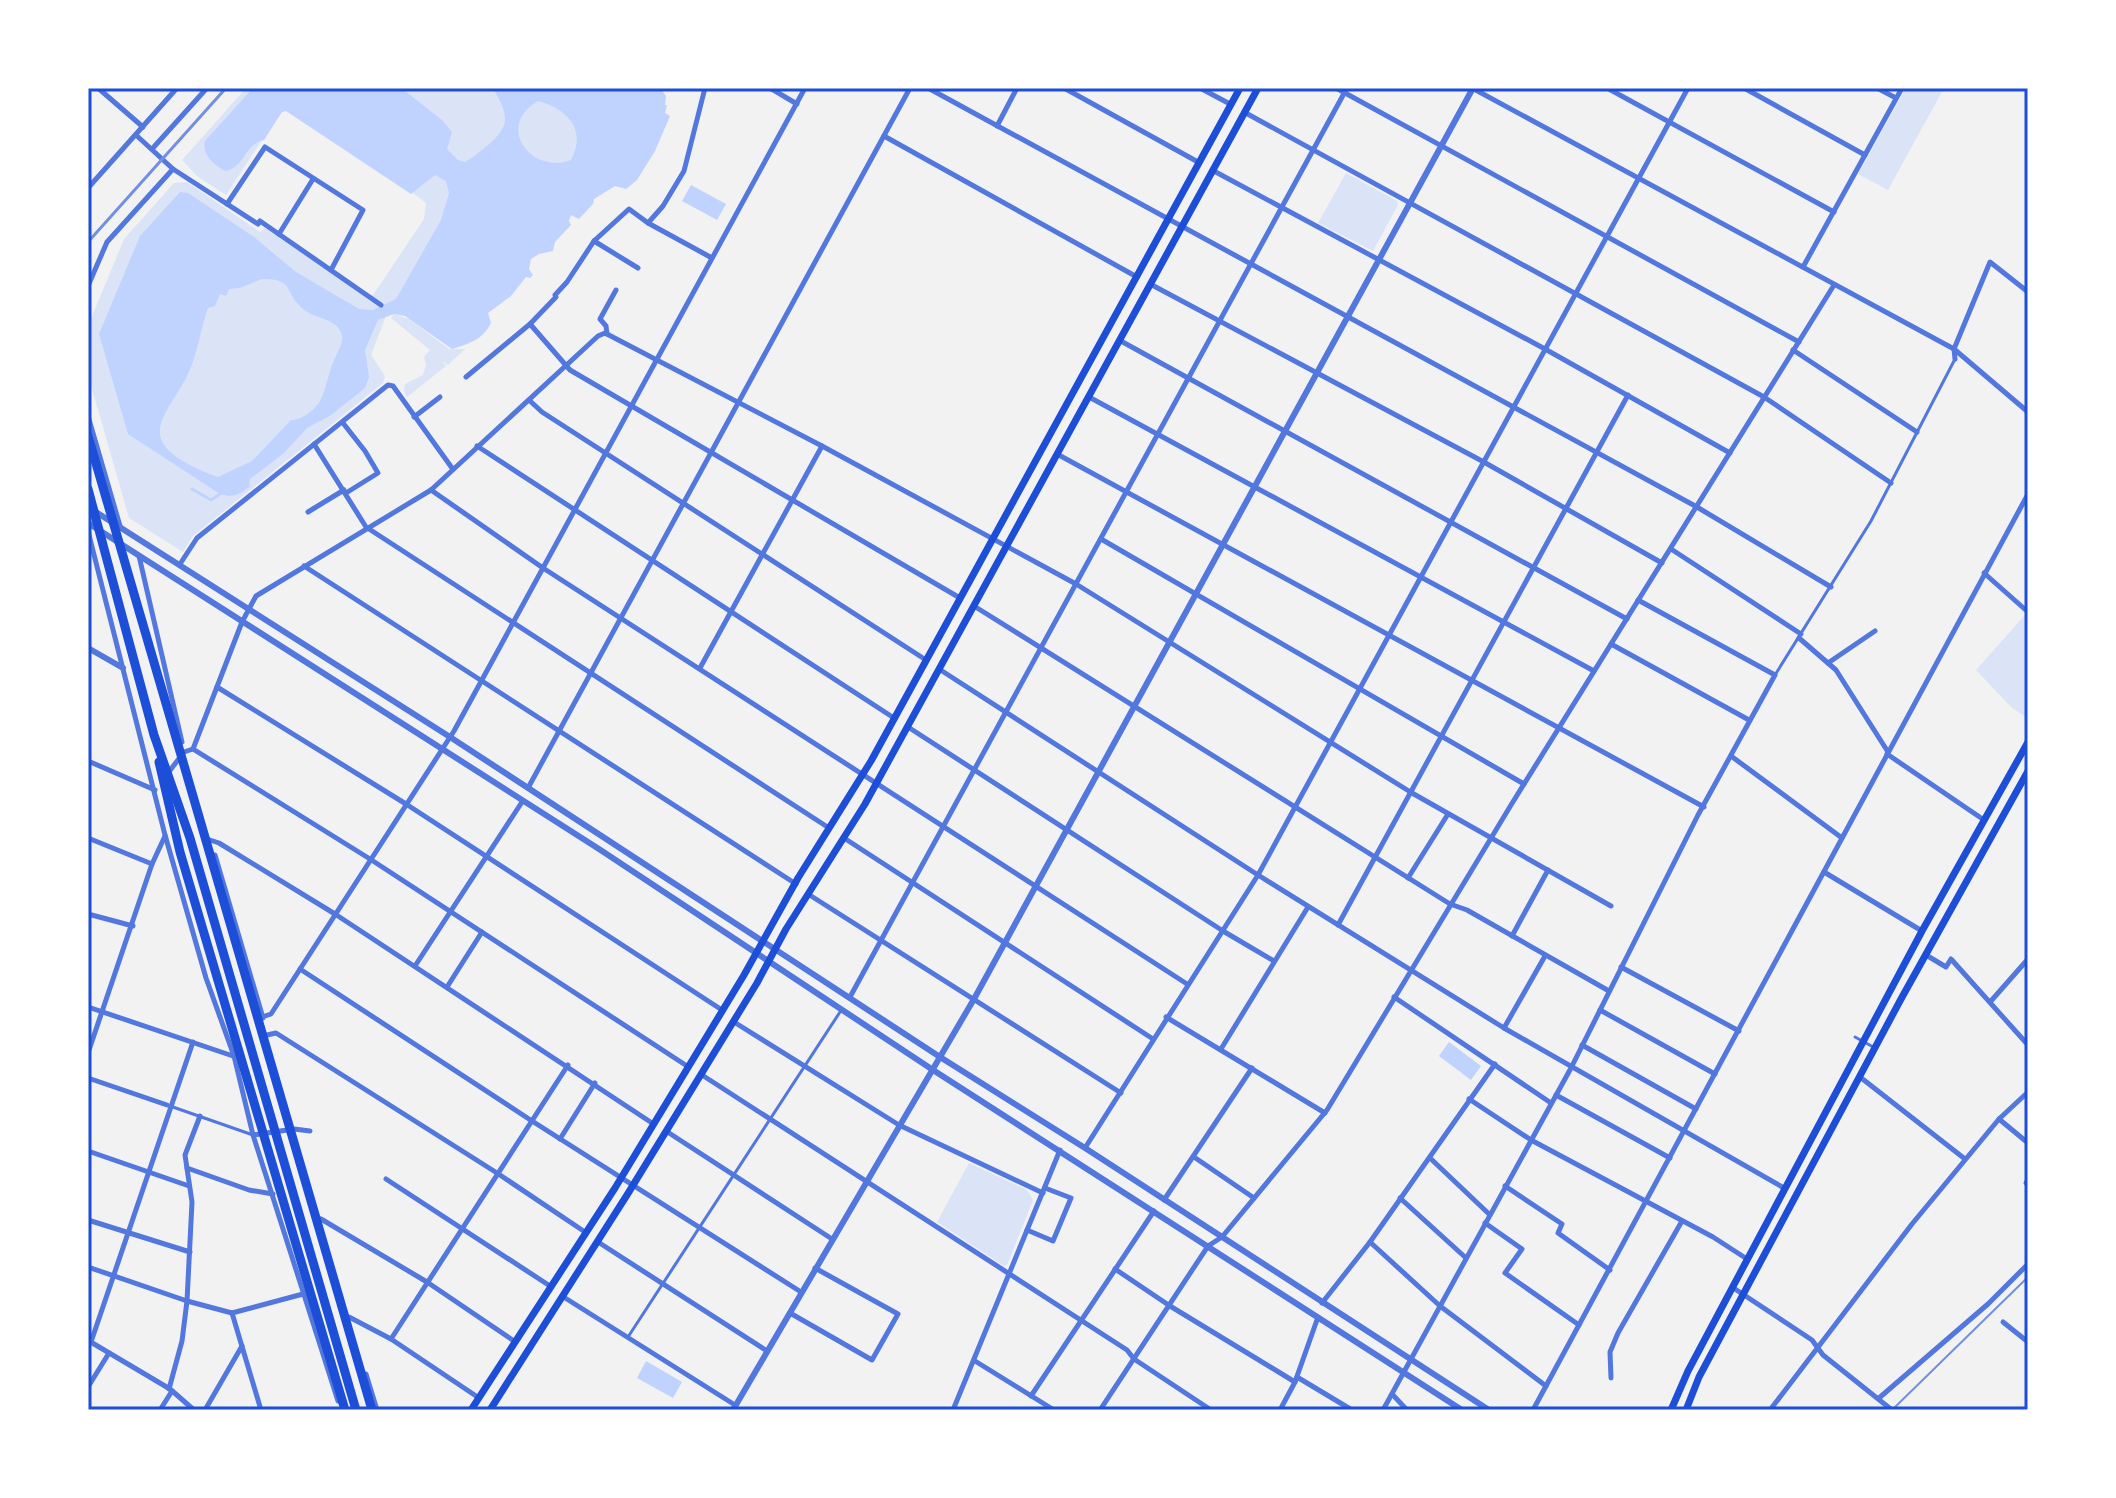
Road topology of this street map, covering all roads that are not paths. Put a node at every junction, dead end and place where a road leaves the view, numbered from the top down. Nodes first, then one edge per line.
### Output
1 (98, 88) edge
2 (177, 88) edge
3 (207, 88) edge
4 (705, 88) edge
5 (770, 88) edge
6 (805, 88) edge
7 (910, 88) edge
8 (928, 88) edge
9 (1017, 88) edge
10 (1064, 88) edge
11 (1200, 88) edge
12 (1240, 88) edge
13 (1258, 88) edge
14 (1336, 88) edge
15 (1472, 88) edge
16 (1607, 88) edge
17 (1688, 88) edge
18 (1744, 88) edge
19 (1877, 88) edge
20 (1902, 88) edge
21 (1346, 90) edge
22 (1896, 98) junction
23 (797, 104) junction
24 (1230, 104) junction
25 (1244, 112) junction
26 (1669, 122) junction
27 (997, 126) junction
28 (143, 127) junction
29 (136, 135) junction
30 (884, 136) junction
31 (1442, 145) junction
32 (152, 149) junction
33 (1314, 150) junction
34 (1865, 155) junction
35 (1198, 162) junction
36 (173, 169) junction
37 (1212, 170) junction
38 (313, 179) junction
39 (1638, 179) junction
40 (89, 186) edge
41 (1410, 202) junction
42 (227, 204) junction
43 (1283, 207) junction
44 (1834, 212) junction
45 (1168, 219) junction
46 (648, 223) junction
47 (1182, 227) junction
48 (279, 234) junction
49 (1606, 237) junction
50 (594, 241) junction
51 (712, 258) junction
52 (1379, 260) junction
53 (1252, 263) junction
54 (1803, 267) junction
55 (638, 268) dead end
56 (331, 270) junction
57 (1137, 277) junction
58 (1152, 285) junction
59 (1834, 285) junction
60 (88, 286) edge
61 (616, 290) dead end
62 (2028, 292) edge
63 (1575, 293) junction
64 (381, 305) dead end
65 (1348, 316) junction
66 (1221, 321) junction
67 (530, 324) junction
68 (607, 334) junction
69 (1119, 340) junction
70 (1799, 342) junction
71 (1545, 349) junction
72 (1954, 349) junction
73 (1793, 350) junction
74 (1955, 359) joint
75 (656, 360) junction
76 (567, 364) junction
77 (1316, 373) junction
78 (466, 377) dead end
79 (1190, 377) junction
80 (1628, 395) junction
81 (440, 397) dead end
82 (1088, 397) junction
83 (1764, 397) junction
84 (529, 400) junction
85 (737, 402) junction
86 (632, 404) junction
87 (1513, 407) junction
88 (2028, 412) edge
89 (88, 416) edge
90 (414, 417) junction
91 (343, 423) junction
92 (1285, 430) junction
93 (1917, 432) junction
94 (1158, 435) junction
95 (88, 436) edge
96 (314, 444) junction
97 (477, 446) junction
98 (822, 446) junction
99 (710, 452) junction
100 (1597, 452) junction
101 (1730, 453) junction
102 (606, 454) junction
103 (1057, 454) junction
104 (1482, 461) junction
105 (452, 468) junction
106 (1891, 483) junction
107 (1255, 487) junction
108 (88, 489) edge
109 (431, 490) junction
110 (345, 491) junction
111 (1127, 491) junction
112 (2028, 494) edge
113 (793, 498) junction
114 (682, 504) junction
115 (88, 507) edge
116 (1697, 507) junction
117 (1566, 510) junction
118 (574, 511) junction
119 (308, 512) dead end
120 (1450, 520) junction
121 (88, 523) edge
122 (120, 526) junction
123 (366, 527) junction
124 (88, 531) edge
125 (994, 538) junction
126 (1101, 539) junction
127 (1224, 544) junction
128 (1007, 545) junction
129 (1671, 549) junction
130 (762, 555) junction
131 (139, 556) junction
132 (653, 560) junction
133 (1662, 563) junction
134 (180, 564) junction
135 (304, 566) junction
136 (1535, 566) junction
137 (543, 568) junction
138 (1984, 573) junction
139 (1419, 576) junction
140 (1076, 584) junction
141 (1831, 587) junction
142 (1195, 594) junction
143 (961, 598) junction
144 (1638, 600) junction
145 (974, 606) junction
146 (249, 608) junction
147 (732, 610) junction
148 (2028, 612) edge
149 (622, 617) junction
150 (1627, 619) junction
151 (242, 622) junction
152 (513, 623) junction
153 (1504, 623) junction
154 (1875, 631) dead end
155 (1388, 634) junction
156 (1800, 636) junction
157 (1167, 642) junction
158 (1611, 644) junction
159 (88, 648) edge
160 (1041, 649) junction
161 (926, 660) junction
162 (1828, 663) junction
163 (123, 668) junction
164 (700, 668) junction
165 (939, 669) junction
166 (1594, 671) junction
167 (590, 674) junction
168 (1775, 675) junction
169 (482, 680) junction
170 (1473, 680) junction
171 (217, 687) junction
172 (1359, 687) junction
173 (1133, 706) junction
174 (1006, 712) junction
175 (894, 718) junction
176 (1749, 720) junction
177 (908, 727) junction
178 (1559, 727) junction
179 (559, 731) junction
180 (154, 735) junction
181 (1443, 736) junction
182 (450, 737) junction
183 (1330, 741) junction
184 (2028, 742) edge
185 (193, 749) junction
186 (442, 750) junction
187 (184, 752) junction
188 (1888, 753) junction
189 (1731, 756) junction
190 (88, 761) edge
191 (187, 766) junction
192 (975, 769) junction
193 (1098, 770) junction
194 (2028, 771) edge
195 (863, 774) junction
196 (876, 783) junction
197 (1524, 784) junction
198 (528, 788) junction
199 (155, 790) junction
200 (1412, 793) junction
201 (157, 799) junction
202 (522, 802) junction
203 (406, 804) junction
204 (1294, 807) junction
205 (1704, 807) junction
206 (1448, 814) junction
207 (1984, 820) junction
208 (943, 826) junction
209 (830, 828) junction
210 (1066, 829) junction
211 (165, 835) junction
212 (88, 838) edge
213 (844, 838) junction
214 (1842, 838) junction
215 (1490, 839) junction
216 (210, 840) junction
217 (487, 857) junction
218 (1376, 858) junction
219 (370, 859) junction
220 (152, 864) junction
221 (1548, 870) junction
222 (1824, 872) junction
223 (1258, 875) junction
224 (1408, 878) junction
225 (912, 883) junction
226 (796, 884) junction
227 (1036, 884) junction
228 (808, 894) junction
229 (1450, 904) junction
230 (1611, 906) dead end
231 (1308, 907) junction
232 (451, 911) junction
233 (88, 914) edge
234 (335, 914) junction
235 (1338, 925) junction
236 (133, 926) junction
237 (1223, 931) junction
238 (1922, 931) junction
239 (482, 932) junction
240 (1512, 936) junction
241 (763, 940) junction
242 (881, 940) junction
243 (1004, 943) junction
244 (776, 948) junction
245 (755, 954) junction
246 (1926, 955) junction
247 (1545, 956) junction
248 (2028, 959) edge
249 (1274, 961) junction
250 (768, 962) junction
251 (415, 966) junction
252 (1621, 967) junction
253 (300, 969) junction
254 (1410, 969) junction
255 (1187, 984) junction
256 (447, 987) junction
257 (1609, 991) junction
258 (850, 997) junction
259 (1394, 997) junction
260 (974, 999) junction
261 (1991, 1001) junction
262 (88, 1007) edge
263 (722, 1010) junction
264 (841, 1010) junction
265 (1600, 1010) junction
266 (104, 1012) junction
267 (262, 1017) junction
268 (1166, 1017) junction
269 (734, 1022) junction
270 (1504, 1028) junction
271 (1739, 1031) junction
272 (267, 1035) junction
273 (1153, 1039) junction
274 (1859, 1039) junction
275 (193, 1042) junction
276 (1582, 1045) junction
277 (2028, 1045) edge
278 (1875, 1048) junction
279 (1221, 1049) junction
280 (88, 1053) edge
281 (234, 1056) junction
282 (940, 1057) junction
283 (1495, 1064) junction
284 (568, 1065) junction
285 (687, 1066) junction
286 (806, 1066) junction
287 (1252, 1068) junction
288 (1571, 1068) junction
289 (933, 1070) junction
290 (1715, 1074) junction
291 (702, 1075) junction
292 (1860, 1077) junction
293 (88, 1078) edge
294 (595, 1083) junction
295 (2028, 1092) edge
296 (1121, 1093) junction
297 (1556, 1095) junction
298 (1469, 1099) junction
299 (1551, 1103) junction
300 (169, 1106) junction
301 (1696, 1109) junction
302 (1325, 1113) junction
303 (200, 1116) junction
304 (1999, 1119) junction
305 (770, 1120) junction
306 (532, 1121) junction
307 (652, 1123) junction
308 (899, 1125) junction
309 (294, 1129) junction
310 (310, 1131) dead end
311 (666, 1131) junction
312 (1684, 1132) junction
313 (253, 1135) junction
314 (560, 1139) junction
315 (1531, 1140) junction
316 (2028, 1143) edge
317 (1085, 1148) junction
318 (1060, 1150) junction
319 (88, 1151) edge
320 (1194, 1157) junction
321 (1430, 1158) junction
322 (1670, 1158) junction
323 (1965, 1159) junction
324 (187, 1168) junction
325 (150, 1171) junction
326 (497, 1173) junction
327 (734, 1175) junction
328 (620, 1177) junction
329 (386, 1179) dead end
330 (866, 1182) junction
331 (189, 1186) junction
332 (633, 1186) junction
333 (1505, 1186) junction
334 (1784, 1188) junction
335 (1044, 1190) junction
336 (273, 1194) junction
337 (1254, 1198) junction
338 (1400, 1198) junction
339 (1164, 1200) junction
340 (1646, 1202) junction
341 (1154, 1211) junction
342 (1489, 1214) junction
343 (321, 1219) junction
344 (88, 1220) edge
345 (1682, 1221) junction
346 (1485, 1223) junction
347 (700, 1228) junction
348 (463, 1229) junction
349 (1027, 1230) junction
350 (585, 1232) junction
351 (128, 1233) junction
352 (1222, 1237) junction
353 (832, 1239) junction
354 (598, 1242) junction
355 (1370, 1242) junction
356 (1208, 1246) junction
357 (190, 1252) junction
358 (1466, 1258) junction
359 (1747, 1259) junction
360 (2028, 1264) edge
361 (88, 1267) edge
362 (815, 1268) junction
363 (1115, 1269) junction
364 (1610, 1270) junction
365 (1010, 1274) junction
366 (114, 1276) junction
367 (427, 1282) junction
368 (663, 1284) junction
369 (550, 1286) junction
370 (1732, 1287) junction
371 (801, 1292) junction
372 (1743, 1293) junction
373 (303, 1294) junction
374 (562, 1296) junction
375 (187, 1301) junction
376 (1322, 1303) junction
377 (1170, 1306) junction
378 (1440, 1306) junction
379 (232, 1313) junction
380 (790, 1313) junction
381 (349, 1317) junction
382 (1318, 1317) junction
383 (1080, 1321) junction
384 (2003, 1322) dead end
385 (1579, 1325) junction
386 (628, 1337) junction
387 (391, 1339) junction
388 (89, 1341) edge
389 (514, 1341) junction
390 (2028, 1342) edge
391 (242, 1346) junction
392 (1818, 1348) junction
393 (767, 1351) junction
394 (109, 1353) junction
395 (1134, 1359) junction
396 (1411, 1360) junction
397 (975, 1361) junction
398 (1403, 1372) junction
399 (1611, 1378) dead end
400 (1296, 1380) junction
401 (1546, 1386) junction
402 (88, 1387) edge
403 (170, 1390) junction
404 (1392, 1394) junction
405 (1031, 1396) junction
406 (479, 1398) junction
407 (1879, 1398) junction
408 (734, 1408) edge
409 (493, 1409) edge
410 (160, 1410) edge
411 (194, 1410) edge
412 (205, 1410) edge
413 (261, 1410) edge
414 (343, 1410) edge
415 (356, 1410) edge
416 (374, 1410) edge
417 (471, 1410) edge
418 (953, 1410) edge
419 (1054, 1410) edge
420 (1100, 1410) edge
421 (1211, 1410) edge
422 (1280, 1410) edge
423 (1352, 1410) edge
424 (1383, 1410) edge
425 (1407, 1410) edge
426 (1462, 1410) edge
427 (1489, 1410) edge
428 (1533, 1410) edge
429 (1671, 1410) edge
430 (1686, 1410) edge
431 (1770, 1410) edge
432 (1892, 1410) edge

1 - 28 street
2 - 28 street
3 - 32 street
4 - 46 street
5 - 23 street
6 - 23 street
7 - 30 street
8 - 27 street
9 - 27 street
10 - 35 street
11 - 24 street
12 - 24 main road
13 - 25 main road
14 - 21 street
15 - 31 street
15 - 39 street
16 - 26 street
17 - 26 street
18 - 34 street
19 - 22 street
20 - 22 street
21 - 31 street
21 - 33 street
22 - 34 street
23 - 51 street
24 - 35 main road
25 - 33 street
25 - 37 main road
26 - 39 street
26 - 44 street
27 - 45 street
28 - 29 street
29 - 32 street
29 - 40 street
30 - 57 street
30 - 85 street
31 - 41 street
31 - 49 street
32 - 36 street
33 - 41 street
33 - 43 street
34 - 44 street
35 - 45 main road
36 - 42 street
36 - 60 street
37 - 43 street
37 - 47 main road
38 - 42 street
38 - 48 street
38 - 56 street
39 - 49 street
39 - 54 street
41 - 52 street
41 - 63 street
42 - 48 street
43 - 52 street
43 - 53 street
44 - 54 street
45 - 47 street
45 - 57 main road
46 - 50 street
46 - 51 street
47 - 53 street
47 - 58 main road
48 - 56 street
49 - 63 street
49 - 70 street
50 - 55 street
50 - 67 street
51 - 75 street
52 - 65 street
52 - 71 street
53 - 65 street
53 - 66 street
54 - 59 street
56 - 64 street
57 - 125 main road
58 - 66 street
58 - 69 main road
59 - 70 street
59 - 72 street
61 - 68 street
62 - 72 street
63 - 71 street
63 - 83 street
65 - 77 street
65 - 87 street
66 - 77 street
66 - 79 street
67 - 76 street
67 - 78 street
68 - 75 street
68 - 76 street
69 - 79 street
69 - 82 main road
70 - 73 street
71 - 80 street
71 - 87 street
72 - 74 street
72 - 88 street
73 - 83 street
73 - 93 street
74 - 93 street
75 - 85 street
75 - 86 street
76 - 84 street
76 - 86 street
77 - 92 street
77 - 104 street
79 - 92 street
79 - 94 street
80 - 100 street
80 - 101 street
81 - 90 street
82 - 94 street
82 - 103 main road
83 - 101 street
83 - 106 street
84 - 97 street
84 - 102 street
85 - 98 street
85 - 99 street
86 - 99 street
86 - 102 street
87 - 100 street
87 - 104 street
89 - 122 street
90 - 91 street
90 - 105 street
91 - 96 street
91 - 110 street
92 - 107 street
92 - 120 street
93 - 106 street
94 - 107 street
94 - 111 street
95 - 416 highway
96 - 110 street
96 - 134 street
97 - 105 street
97 - 118 street
98 - 113 street
98 - 125 street
99 - 113 street
99 - 114 street
100 - 116 street
100 - 117 street
101 - 116 street
102 - 114 street
102 - 118 street
103 - 111 street
103 - 128 main road
104 - 117 street
104 - 120 street
105 - 109 street
106 - 141 street
107 - 127 street
107 - 139 street
108 - 180 highway
109 - 123 street
109 - 137 street
110 - 119 street
110 - 123 street
111 - 126 street
111 - 127 street
112 - 138 street
113 - 130 street
113 - 143 street
114 - 130 street
114 - 132 street
115 - 122 street
116 - 129 street
116 - 141 street
117 - 133 street
117 - 136 street
118 - 132 street
118 - 137 street
120 - 136 street
120 - 139 street
121 - 131 street
122 - 134 street
123 - 135 street
123 - 152 street
124 - 163 street
125 - 128 street
125 - 143 main road
126 - 140 street
126 - 142 street
127 - 142 street
127 - 155 street
128 - 140 street
128 - 145 main road
129 - 133 street
129 - 156 street
130 - 147 street
130 - 161 street
131 - 151 street
131 - 187 street
132 - 147 street
132 - 149 street
133 - 144 street
134 - 146 street
135 - 146 street
135 - 169 street
136 - 150 street
136 - 153 street
137 - 149 street
137 - 152 street
138 - 148 street
138 - 188 street
139 - 153 street
139 - 155 street
140 - 157 street
140 - 160 street
141 - 156 street
142 - 157 street
142 - 172 street
143 - 161 main road
144 - 150 street
144 - 168 street
145 - 160 street
145 - 165 main road
146 - 151 street
146 - 182 street
147 - 164 street
147 - 175 street
149 - 164 street
149 - 167 street
150 - 158 street
151 - 171 street
151 - 186 street
152 - 167 street
152 - 169 street
153 - 166 street
153 - 170 street
154 - 162 street
155 - 170 street
155 - 172 street
156 - 162 street
156 - 168 street
157 - 173 street
157 - 183 street
158 - 166 street
158 - 176 street
159 - 163 street
160 - 173 street
160 - 174 street
161 - 175 main road
162 - 188 street
163 - 199 street
164 - 195 street
165 - 174 street
165 - 177 main road
166 - 178 street
167 - 179 street
167 - 209 street
168 - 176 street
169 - 179 street
169 - 182 street
170 - 178 street
170 - 181 street
171 - 185 street
171 - 203 street
172 - 181 street
172 - 183 street
173 - 193 street
173 - 204 street
174 - 192 street
174 - 193 street
175 - 195 main road
176 - 189 street
177 - 192 street
177 - 196 main road
178 - 197 street
178 - 205 street
179 - 198 street
179 - 226 street
180 - 414 highway
180 - 415 highway
181 - 197 street
181 - 200 street
182 - 186 street
182 - 198 street
183 - 200 street
183 - 204 street
184 - 207 main road
185 - 187 street
185 - 219 street
186 - 202 street
186 - 203 street
187 - 191 street
187 - 199 street
188 - 207 street
188 - 214 street
189 - 205 street
189 - 214 street
190 - 199 street
191 - 201 street
191 - 216 street
192 - 208 street
192 - 210 street
193 - 210 street
193 - 223 street
194 - 246 main road
195 - 196 street
195 - 209 main road
196 - 208 street
196 - 213 main road
197 - 215 street
198 - 241 street
199 - 201 street
200 - 206 street
200 - 218 street
201 - 211 street
202 - 217 street
202 - 245 street
203 - 217 street
203 - 219 street
204 - 218 street
204 - 223 street
205 - 252 street
206 - 215 street
206 - 224 street
207 - 238 main road
208 - 225 street
208 - 227 street
209 - 226 main road
210 - 227 street
210 - 237 street
211 - 220 street
211 - 281 street
212 - 220 street
213 - 225 street
213 - 228 main road
214 - 222 street
215 - 221 street
215 - 229 street
216 - 234 street
216 - 267 street
217 - 232 street
217 - 263 street
218 - 224 street
218 - 235 street
219 - 232 street
219 - 234 street
220 - 236 street
221 - 230 street
221 - 240 street
222 - 238 street
222 - 271 street
223 - 231 street
223 - 237 street
224 - 229 street
225 - 242 street
225 - 243 street
226 - 241 main road
227 - 243 street
227 - 255 street
228 - 242 street
228 - 244 main road
229 - 240 street
229 - 254 street
231 - 235 street
231 - 249 street
232 - 239 street
232 - 251 street
233 - 236 street
234 - 251 street
234 - 253 street
235 - 254 street
236 - 266 street
237 - 249 street
237 - 255 street
238 - 274 main road
239 - 256 street
239 - 285 street
240 - 247 street
241 - 244 street
241 - 245 main road
242 - 258 street
242 - 260 street
243 - 260 street
243 - 273 street
244 - 250 main road
244 - 258 street
245 - 250 street
245 - 263 main road
246 - 261 street
246 - 278 main road
247 - 257 street
247 - 270 street
248 - 261 street
249 - 279 street
250 - 264 street
250 - 269 main road
251 - 256 street
252 - 257 street
252 - 271 street
253 - 267 street
253 - 306 street
254 - 259 street
254 - 270 street
255 - 268 street
256 - 284 street
257 - 265 street
258 - 282 street
259 - 283 street
259 - 302 street
260 - 282 street
260 - 296 street
261 - 277 street
262 - 266 street
263 - 285 main road
264 - 286 street
264 - 289 street
265 - 276 street
265 - 290 street
266 - 275 street
266 - 280 street
267 - 272 street
268 - 273 street
268 - 279 street
269 - 286 street
269 - 291 main road
270 - 288 street
271 - 290 street
272 - 309 street
272 - 326 street
273 - 296 street
274 - 278 street
274 - 334 main road
275 - 281 street
275 - 300 street
276 - 288 street
276 - 301 street
278 - 292 main road
279 - 287 street
281 - 313 street
282 - 289 street
282 - 317 street
283 - 298 street
283 - 299 street
284 - 294 street
284 - 306 street
285 - 307 main road
286 - 305 street
286 - 308 street
287 - 302 street
287 - 320 street
288 - 297 street
288 - 312 street
289 - 308 street
289 - 318 street
290 - 301 street
291 - 305 street
291 - 311 main road
292 - 323 street
292 - 372 main road
293 - 300 street
294 - 307 street
294 - 314 street
295 - 304 street
296 - 317 street
297 - 299 street
297 - 322 street
298 - 315 street
298 - 321 street
299 - 315 street
300 - 303 street
300 - 325 street
301 - 312 street
302 - 337 street
303 - 313 street
303 - 324 street
304 - 316 street
304 - 323 street
305 - 327 street
305 - 330 street
306 - 314 street
306 - 326 street
307 - 328 main road
308 - 330 street
308 - 335 street
309 - 310 street
309 - 313 street
309 - 343 street
311 - 327 street
311 - 332 main road
312 - 322 street
312 - 334 street
313 - 336 street
314 - 328 street
315 - 333 street
315 - 340 street
317 - 339 street
318 - 335 street
318 - 341 street
319 - 325 street
320 - 337 street
320 - 339 street
321 - 338 street
321 - 342 street
322 - 340 street
323 - 392 street
324 - 331 street
324 - 336 street
325 - 331 street
325 - 351 street
326 - 348 street
326 - 350 street
327 - 347 street
327 - 353 street
328 - 332 street
328 - 350 main road
329 - 348 street
330 - 353 street
330 - 365 street
331 - 357 street
332 - 347 street
332 - 354 main road
333 - 342 street
333 - 364 street
334 - 359 main road
335 - 349 street
335 - 349 street
336 - 373 street
337 - 352 street
338 - 355 street
338 - 358 street
339 - 352 street
340 - 345 street
340 - 364 street
341 - 356 street
341 - 363 street
342 - 346 street
343 - 367 street
343 - 381 street
344 - 351 street
345 - 359 street
345 - 399 street
346 - 358 street
346 - 385 street
347 - 368 street
347 - 371 street
348 - 367 street
348 - 369 street
349 - 365 street
350 - 369 main road
351 - 357 street
351 - 366 street
352 - 356 street
352 - 376 street
353 - 362 street
354 - 368 street
354 - 374 main road
355 - 376 street
355 - 378 street
356 - 377 street
356 - 382 street
357 - 375 street
358 - 378 street
359 - 370 main road
360 - 407 street
361 - 366 street
362 - 371 street
362 - 380 street
363 - 377 street
363 - 383 street
364 - 385 street
365 - 383 street
365 - 397 street
366 - 375 street
366 - 388 street
367 - 387 street
367 - 389 street
368 - 386 street
368 - 393 street
369 - 389 main road
370 - 372 street
370 - 429 main road
371 - 380 street
372 - 392 street
372 - 430 main road
373 - 379 street
373 - 414 street
374 - 386 street
374 - 409 main road
375 - 379 street
375 - 403 street
376 - 396 street
377 - 395 street
377 - 400 street
378 - 396 street
378 - 401 street
379 - 391 street
380 - 393 street
381 - 387 street
381 - 416 street
382 - 398 street
382 - 400 street
383 - 395 street
383 - 405 street
384 - 390 street
385 - 401 street
386 - 408 street
387 - 406 street
388 - 394 street
389 - 406 main road
391 - 412 street
391 - 413 street
392 - 407 street
392 - 431 street
393 - 408 street
394 - 402 street
394 - 403 street
395 - 420 street
395 - 421 street
396 - 398 street
396 - 427 street
397 - 405 street
397 - 418 street
398 - 404 street
398 - 426 street
400 - 422 street
400 - 423 street
401 - 428 street
403 - 410 street
403 - 411 street
404 - 424 street
404 - 425 street
405 - 419 street
406 - 417 main road
407 - 432 street

